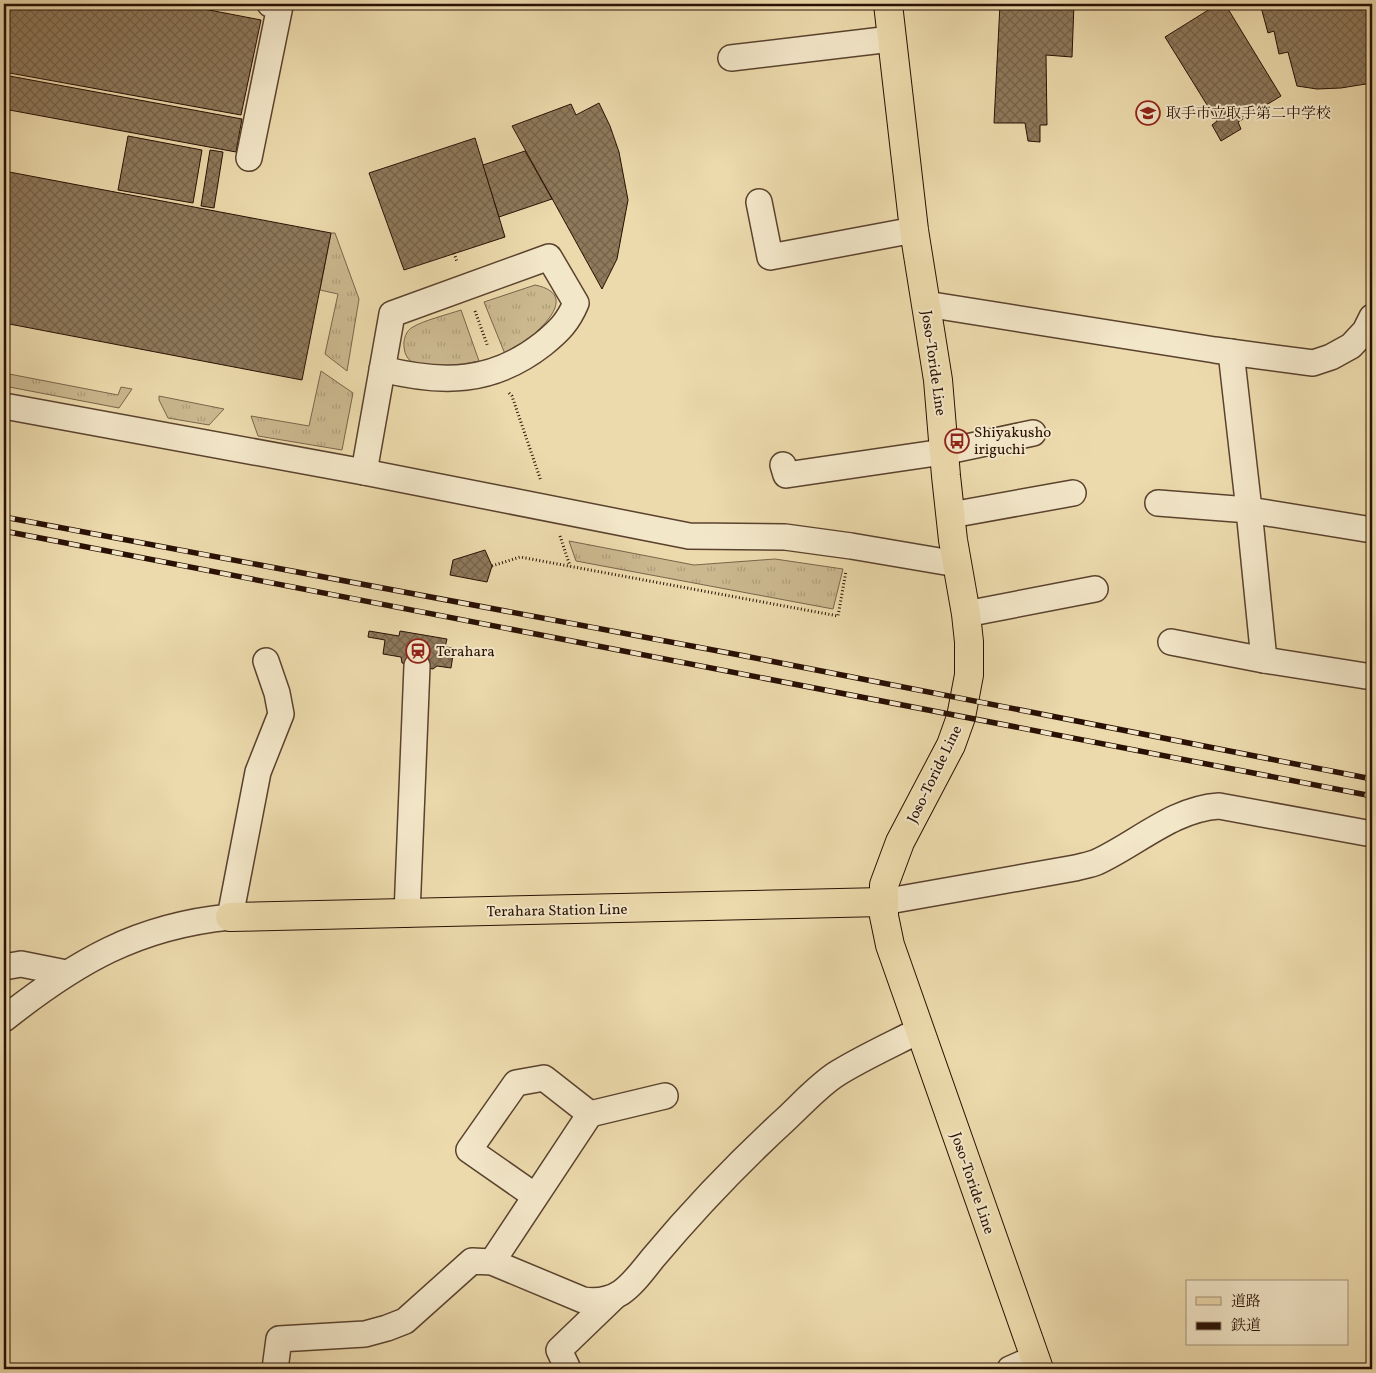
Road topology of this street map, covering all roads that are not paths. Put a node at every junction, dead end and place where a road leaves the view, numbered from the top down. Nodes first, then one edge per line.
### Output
1 (270, 4) edge
2 (888, 4) edge
3 (891, 39) junction
4 (731, 58) dead end
5 (249, 158) dead end
6 (759, 202) dead end
7 (914, 230) junction
8 (926, 304) junction
9 (1372, 317) edge
10 (1231, 352) junction
11 (382, 369) junction
12 (4, 406) edge
13 (1032, 433) dead end
14 (944, 452) junction
15 (784, 465) dead end
16 (364, 472) junction
17 (1074, 493) dead end
18 (1158, 503) dead end
19 (1249, 510) junction
20 (951, 515) junction
21 (1372, 530) edge
22 (957, 564) junction
23 (1095, 589) dead end
24 (966, 614) junction
25 (1171, 642) dead end
26 (1264, 660) junction
27 (266, 661) dead end
28 (416, 666) dead end
29 (1372, 677) edge
30 (1372, 834) edge
31 (883, 902) junction
32 (407, 914) junction
33 (230, 917) junction
34 (4, 967) edge
35 (66, 973) junction
36 (4, 1019) edge
37 (920, 1030) junction
38 (664, 1096) dead end
39 (590, 1114) junction
40 (536, 1196) junction
41 (492, 1262) junction
42 (613, 1298) junction
43 (1037, 1364) edge
44 (275, 1369) edge
45 (568, 1369) edge
46 (1010, 1369) edge

1 - 5 street
2 - 3 main road, Joso-Toride Line
3 - 4 street
3 - 7 main road, Joso-Toride Line
6 - 7 street
7 - 8 main road, Joso-Toride Line
8 - 10 street
8 - 14 main road, Joso-Toride Line
9 - 10 street
10 - 19 street
11 - 11 street
11 - 16 street
12 - 16 street
13 - 14 street
14 - 15 street
14 - 20 main road, Joso-Toride Line
16 - 22 street
17 - 20 street
18 - 19 street
19 - 21 street
19 - 26 street
20 - 22 main road, Joso-Toride Line
22 - 24 main road, Joso-Toride Line
23 - 24 street
24 - 31 main road, Joso-Toride Line
25 - 26 street
26 - 29 street
27 - 33 street
28 - 32 street
30 - 31 street
31 - 32 main road, Terahara Station Line
31 - 37 main road, Joso-Toride Line
32 - 33 main road, Terahara Station Line
33 - 35 street
34 - 35 street
35 - 36 street
37 - 42 street
37 - 43 main road, Joso-Toride Line
38 - 39 street
39 - 40 street
39 - 40 street
40 - 41 street
41 - 42 street
41 - 44 street
42 - 45 street
43 - 46 street

